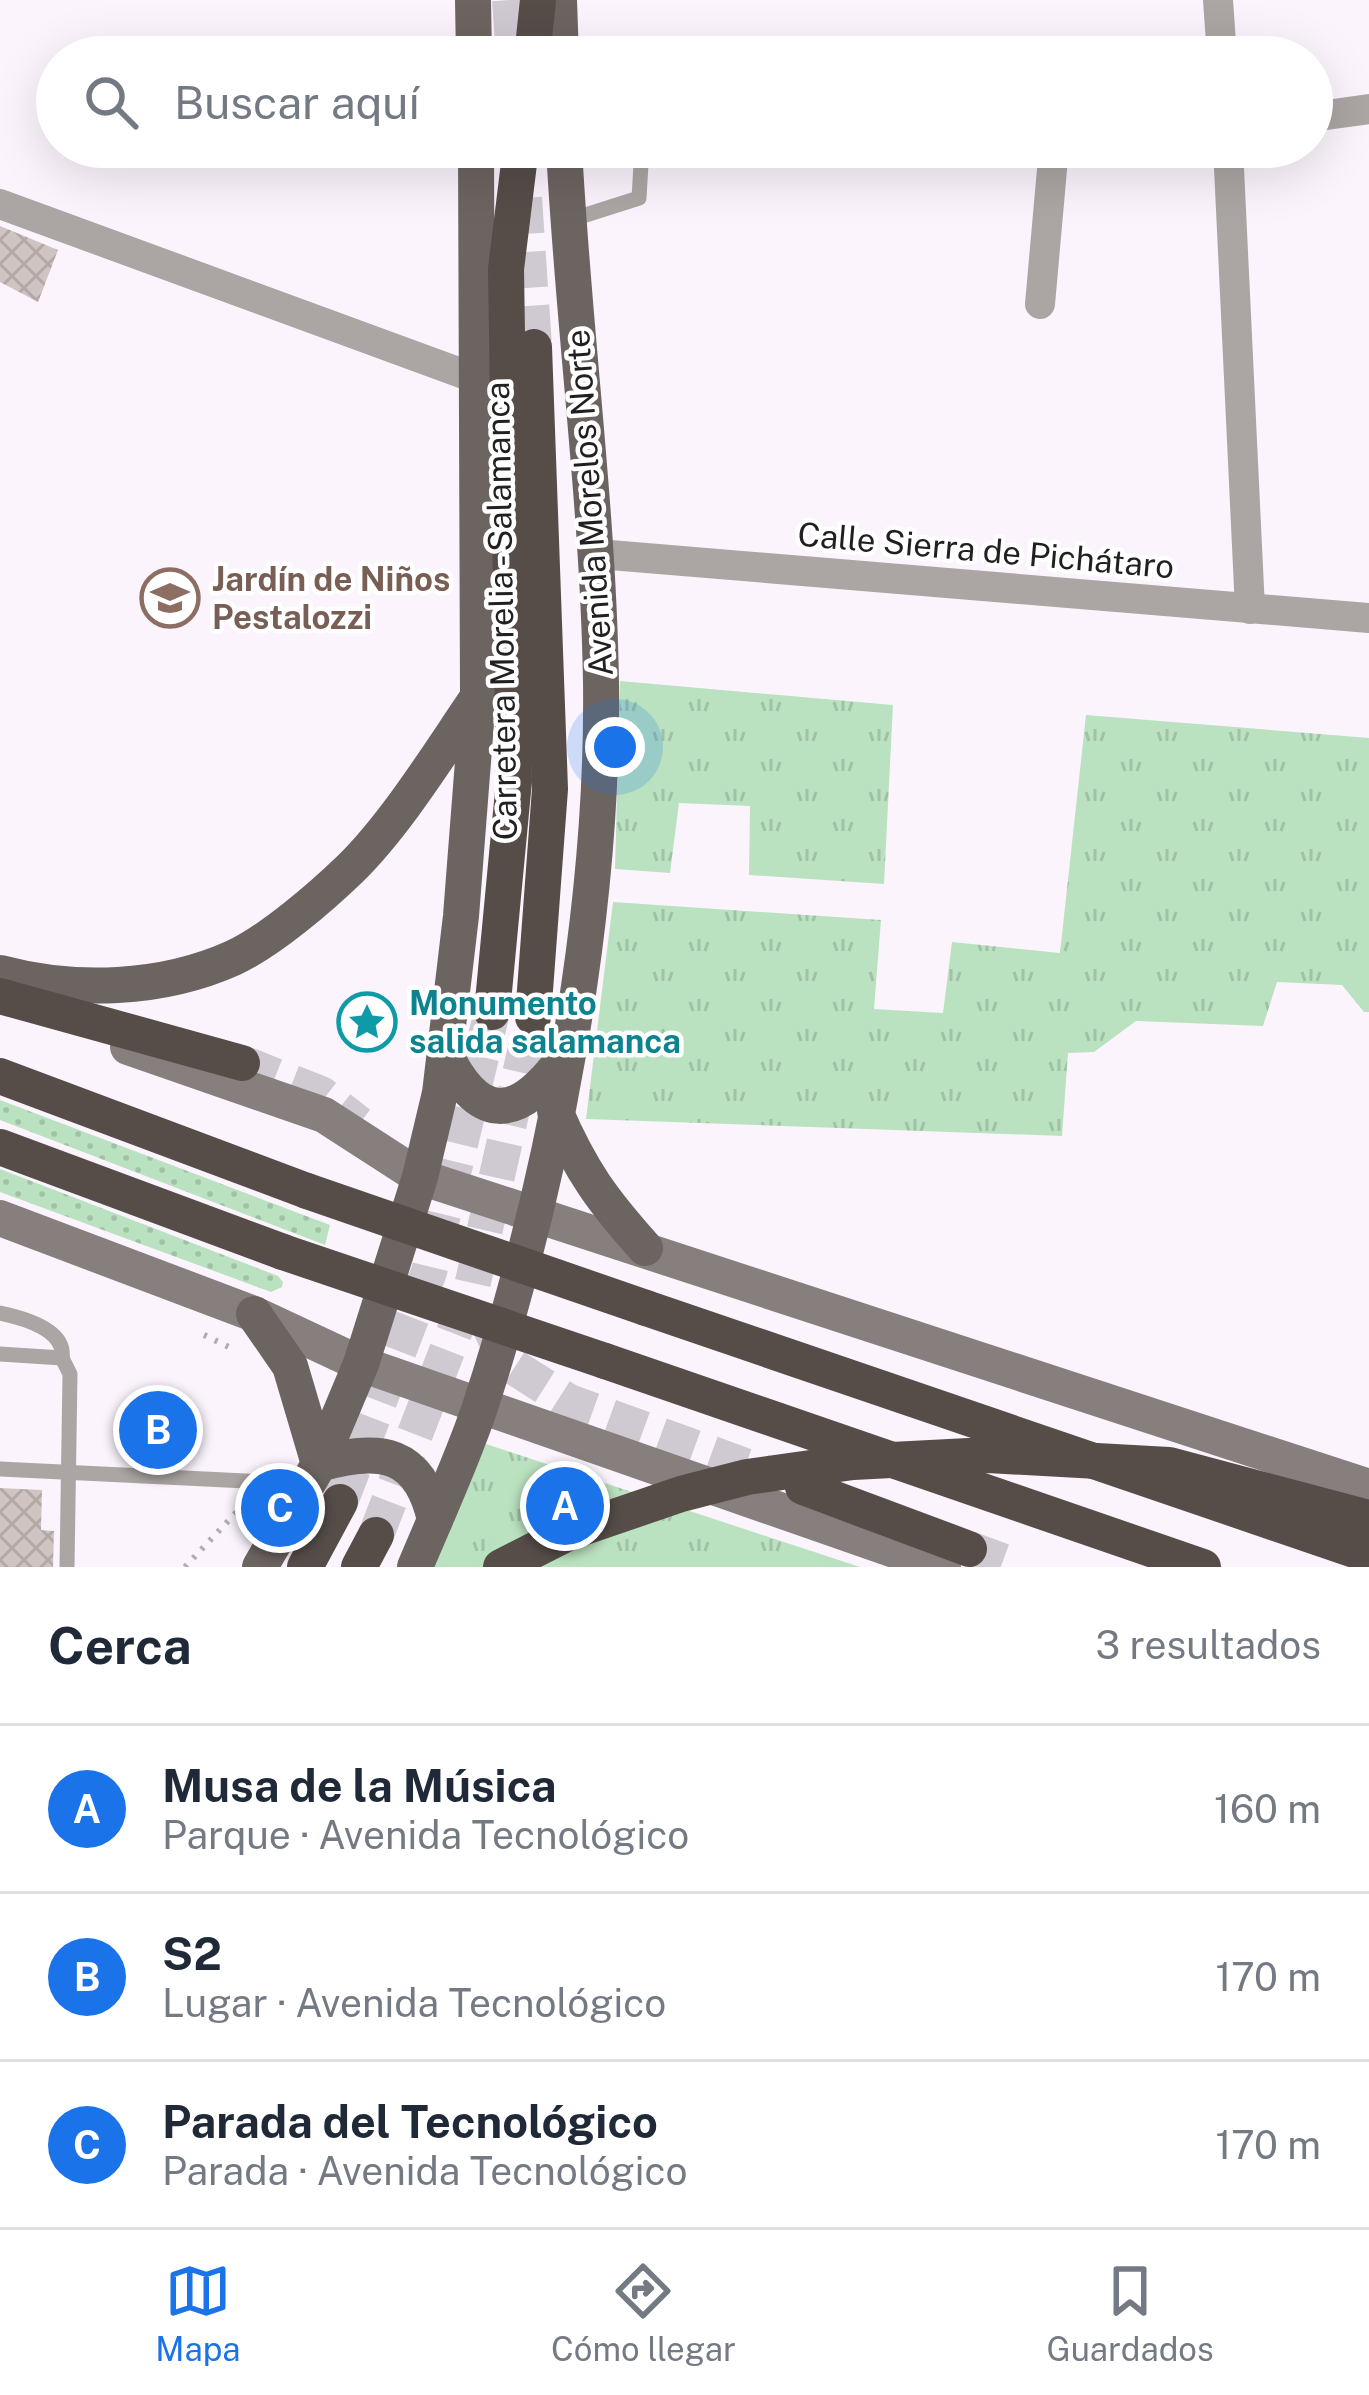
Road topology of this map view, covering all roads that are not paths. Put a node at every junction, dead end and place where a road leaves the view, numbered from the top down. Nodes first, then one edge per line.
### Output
1 (473, 0) edge
2 (538, 0) edge
3 (560, 0) edge
4 (1218, 0) edge
5 (474, 36) edge
6 (534, 36) edge
7 (561, 36) edge
8 (1221, 36) edge
9 (1369, 109) edge
10 (1333, 114) edge
11 (476, 168) edge
12 (518, 168) edge
13 (565, 168) edge
14 (641, 168) edge
15 (1052, 168) edge
16 (1229, 168) edge
17 (0, 204) edge
18 (568, 220) junction
19 (1040, 304) dead end
20 (534, 347) tunnel mouth
21 (480, 380) junction
22 (598, 554) junction
23 (1250, 609) junction
24 (1369, 618) edge
25 (478, 698) junction
26 (0, 973) edge
27 (0, 999) edge
28 (492, 1012) tunnel mouth
29 (533, 1017) tunnel mouth
30 (445, 1054) junction
31 (566, 1056) junction
32 (242, 1063) tunnel mouth
33 (0, 1076) edge
34 (555, 1111) junction
35 (0, 1148) edge
36 (420, 1177) junction
37 (536, 1215) junction
38 (0, 1218) edge
39 (646, 1248) junction
40 (0, 1313) edge
41 (254, 1314) junction
42 (0, 1354) edge
43 (62, 1358) junction
44 (362, 1364) junction
45 (480, 1406) junction
46 (0, 1469) edge
47 (70, 1472) junction
48 (322, 1483) junction
49 (803, 1487) tunnel mouth
50 (1369, 1487) edge
51 (1369, 1518) edge
52 (435, 1520) junction
53 (376, 1534) tunnel mouth
54 (1369, 1555) edge
55 (956, 1558) edge
56 (67, 1567) edge
57 (260, 1567) edge
58 (305, 1567) edge
59 (358, 1567) edge
60 (416, 1567) edge
61 (501, 1567) edge
62 (1203, 1567) edge

1 - 5 main road
2 - 6 highway
3 - 7 main road
4 - 8 street
9 - 10 street
11 - 21 main road
12 - 28 highway, Carretera Morelia - Salamanca
13 - 18 main road, Avenida Morelos Norte
14 - 18 lane
15 - 19 street
16 - 23 street
17 - 21 street
18 - 22 main road, Avenida Morelos Norte
20 - 29 highway, Carretera Morelia - Salamanca
21 - 25 main road
22 - 23 street, Calle Sierra de Pichátaro
22 - 31 main road, Avenida Morelos Norte
23 - 24 street, Calle Sierra de Pichátaro
25 - 26 main road
25 - 30 main road
27 - 32 highway
27 - 36 main road
30 - 31 main road
30 - 36 main road
31 - 34 main road, Avenida Morelos Norte
33 - 54 highway, bridge
34 - 37 main road, Avenida Morelos Norte
34 - 39 main road
35 - 62 highway, bridge
36 - 37 main road
36 - 44 main road
37 - 39 main road
37 - 45 main road, Avenida Morelos Norte
38 - 41 main road
39 - 50 main road
40 - 43 lane
41 - 44 main road
41 - 48 main road
42 - 43 lane
43 - 47 lane
44 - 45 main road
44 - 48 main road
45 - 52 main road, Avenida Morelos Norte
45 - 55 main road
46 - 47 lane
47 - 48 lane
47 - 56 lane
48 - 52 main road
48 - 57 main road
48 - 58 highway
49 - 55 highway
51 - 61 highway, bridge
52 - 60 main road, Avenida Morelos Norte
53 - 59 highway

